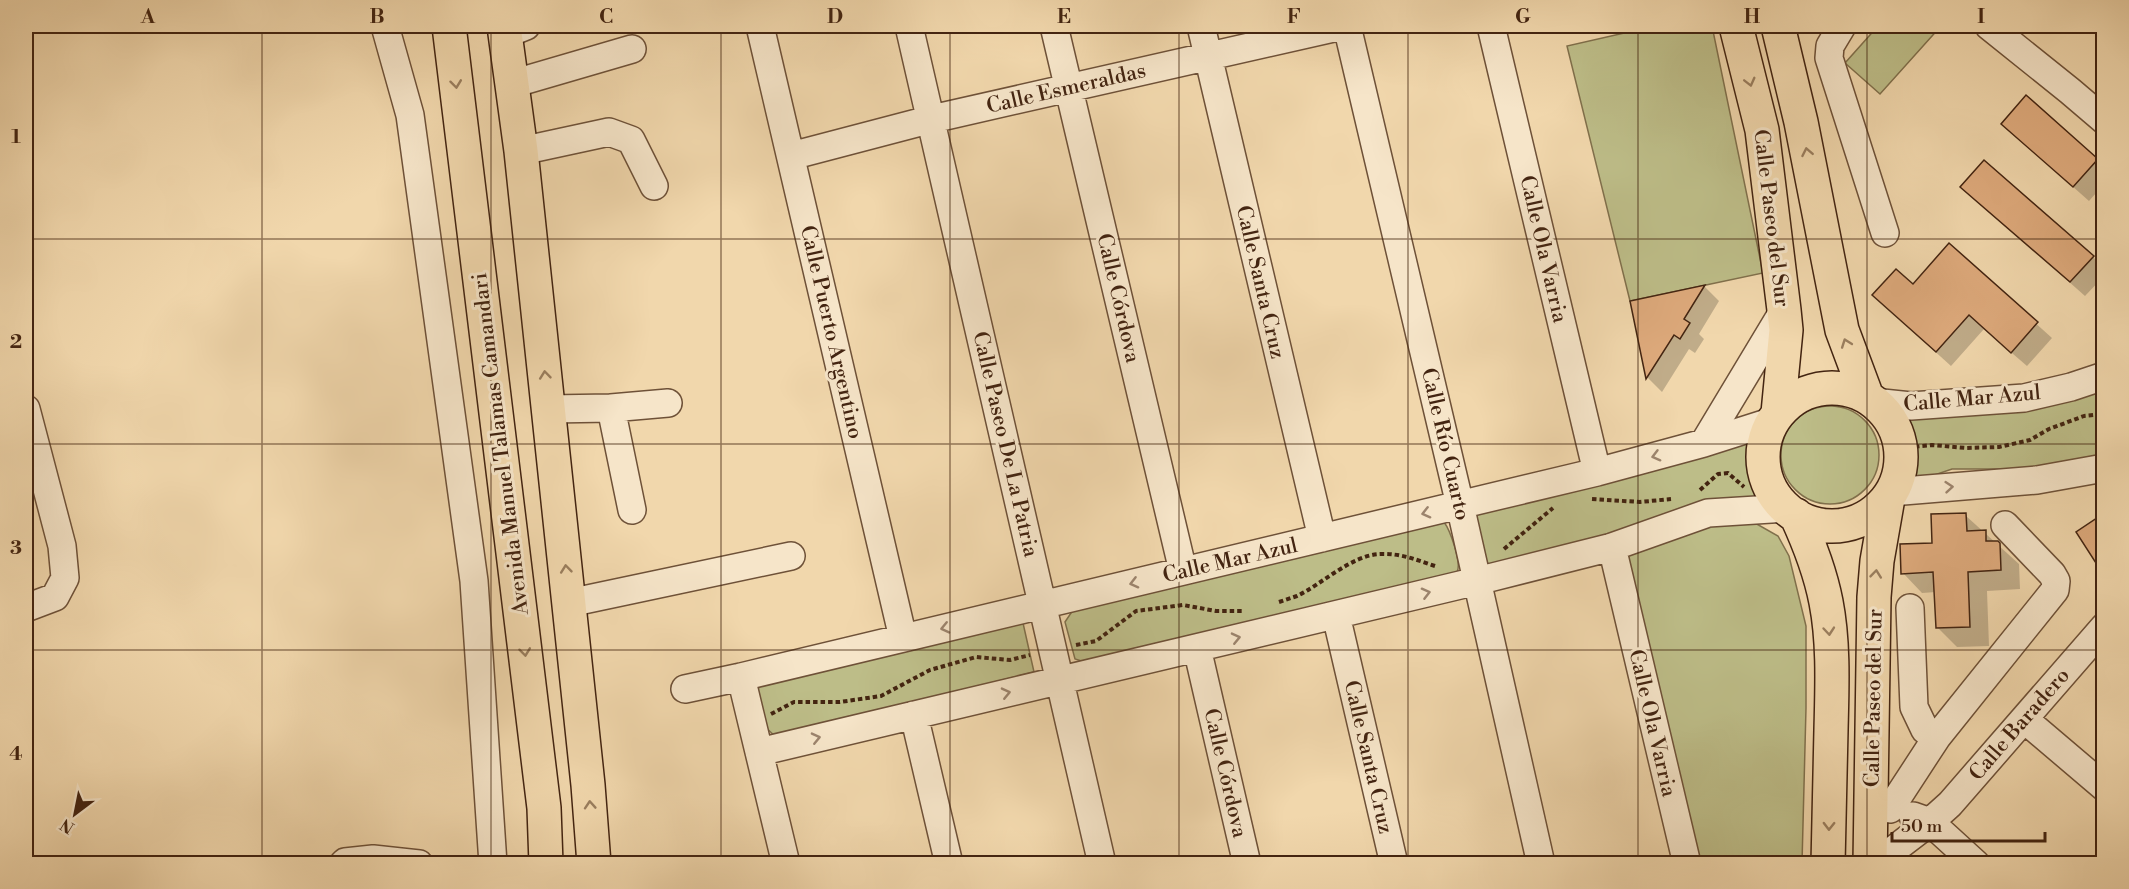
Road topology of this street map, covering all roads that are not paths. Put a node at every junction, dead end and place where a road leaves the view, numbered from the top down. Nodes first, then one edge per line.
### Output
1 (385, 26) edge
2 (449, 26) edge
3 (760, 26) edge
4 (909, 26) edge
5 (1054, 26) edge
6 (1201, 26) edge
7 (1342, 26) edge
8 (1347, 26) edge
9 (1491, 26) edge
10 (1736, 26) edge
11 (1778, 26) edge
12 (1842, 26) edge
13 (1989, 26) edge
14 (512, 28) edge
15 (632, 49) dead end
16 (1208, 56) junction
17 (513, 84) junction
18 (1069, 88) junction
19 (932, 119) junction
20 (2103, 120) edge
21 (521, 152) junction
22 (791, 156) junction
23 (654, 186) dead end
24 (1885, 233) dead end
25 (1784, 310) junction
26 (2103, 376) edge
27 (1870, 400) junction
28 (668, 403) dead end
29 (611, 408) junction
30 (26, 409) edge
31 (549, 409) junction
32 (1775, 417) junction
33 (1704, 442) junction
34 (2103, 468) edge
35 (1597, 472) junction
36 (1889, 495) junction
37 (1460, 505) junction
38 (632, 510) dead end
39 (1784, 511) junction
40 (2005, 525) dead end
41 (1322, 538) junction
42 (1611, 547) junction
43 (791, 556) dead end
44 (1183, 571) junction
45 (1475, 572) junction
46 (569, 603) junction
47 (1043, 605) junction
48 (26, 608) edge
49 (1910, 608) dead end
50 (1336, 615) junction
51 (2103, 627) edge
52 (903, 638) junction
53 (1197, 648) junction
54 (741, 677) junction
55 (1060, 680) junction
56 (685, 688) dead end
57 (914, 715) junction
58 (2024, 719) junction
59 (1936, 737) junction
60 (759, 752) junction
61 (2103, 786) edge
62 (1881, 807) junction
63 (1930, 822) junction
64 (343, 864) edge
65 (419, 864) edge
66 (493, 864) edge
67 (546, 864) edge
68 (594, 864) edge
69 (786, 864) edge
70 (949, 864) edge
71 (1102, 864) edge
72 (1247, 864) edge
73 (1394, 864) edge
74 (1541, 864) edge
75 (1687, 864) edge
76 (1828, 864) edge
77 (1870, 864) edge
78 (1875, 864) edge
79 (1976, 864) edge

1 - 66 street
2 -> 67 main road, Avenida Manuel Talamas Camandari
3 - 22 street, Calle Puerto Argentino
4 - 19 street, Calle Paseo De La Patria
5 - 18 street, Calle Córdova
6 - 16 street, Calle Santa Cruz
7 - 16 street, Calle Esmeraldas
8 - 37 street, Calle Río Cuarto
9 - 35 street, Calle Ola Varria
10 -> 25 main road, Calle Paseo del Sur
27 -> 11 main road, Calle Paseo del Sur
12 - 24 street
13 - 20 street
14 - 17 main road
15 - 17 street
16 - 18 street, Calle Esmeraldas
16 - 41 street, Calle Santa Cruz
17 - 21 main road
18 - 19 street, Calle Esmeraldas
18 - 44 street, Calle Córdova
19 - 22 street, Calle Esmeraldas
19 - 47 street, Calle Paseo De La Patria
21 - 23 street
31 -> 21 main road
22 - 52 street, Calle Puerto Argentino
25 - 32 main road, Calle Paseo del Sur
25 - 33 street
26 - 27 street, Calle Mar Azul
27 - 32 main road
27 - 36 main road
28 - 29 street
29 - 31 street
29 - 38 street
30 - 48 street
46 -> 31 main road
32 - 33 street, Calle Mar Azul
32 - 39 main road
33 -> 35 street, Calle Mar Azul
36 -> 34 street
35 - 37 street, Calle Mar Azul
36 - 39 main road
62 -> 36 main road, Calle Paseo del Sur
37 -> 41 street, Calle Mar Azul
37 - 45 street, Calle Río Cuarto
39 - 42 street
39 -> 76 main road, Calle Paseo del Sur
40 - 59 street
41 - 44 street, Calle Mar Azul
42 - 45 street
42 - 75 street, Calle Ola Varria
43 - 46 street
44 -> 47 street, Calle Mar Azul
50 -> 45 street
45 - 74 street, Calle Río Cuarto
68 -> 46 main road
47 -> 52 street, Calle Mar Azul
47 - 55 street, Calle Paseo De La Patria
49 - 59 street
53 -> 50 street
50 - 73 street, Calle Santa Cruz
51 - 58 street, Calle Baradero
52 - 54 street, Calle Mar Azul
53 - 55 street
53 - 72 street, Calle Córdova
54 - 56 street, Calle Mar Azul
54 - 60 street
57 -> 55 street
55 - 71 street, Calle Paseo De La Patria
60 -> 57 street
57 - 70 street
58 - 61 street
58 - 63 street, Calle Baradero
59 - 62 street
60 - 69 street
62 - 63 street
62 - 77 main road, Calle Paseo del Sur
63 - 78 street, Calle Baradero
63 - 79 street
64 - 65 street

